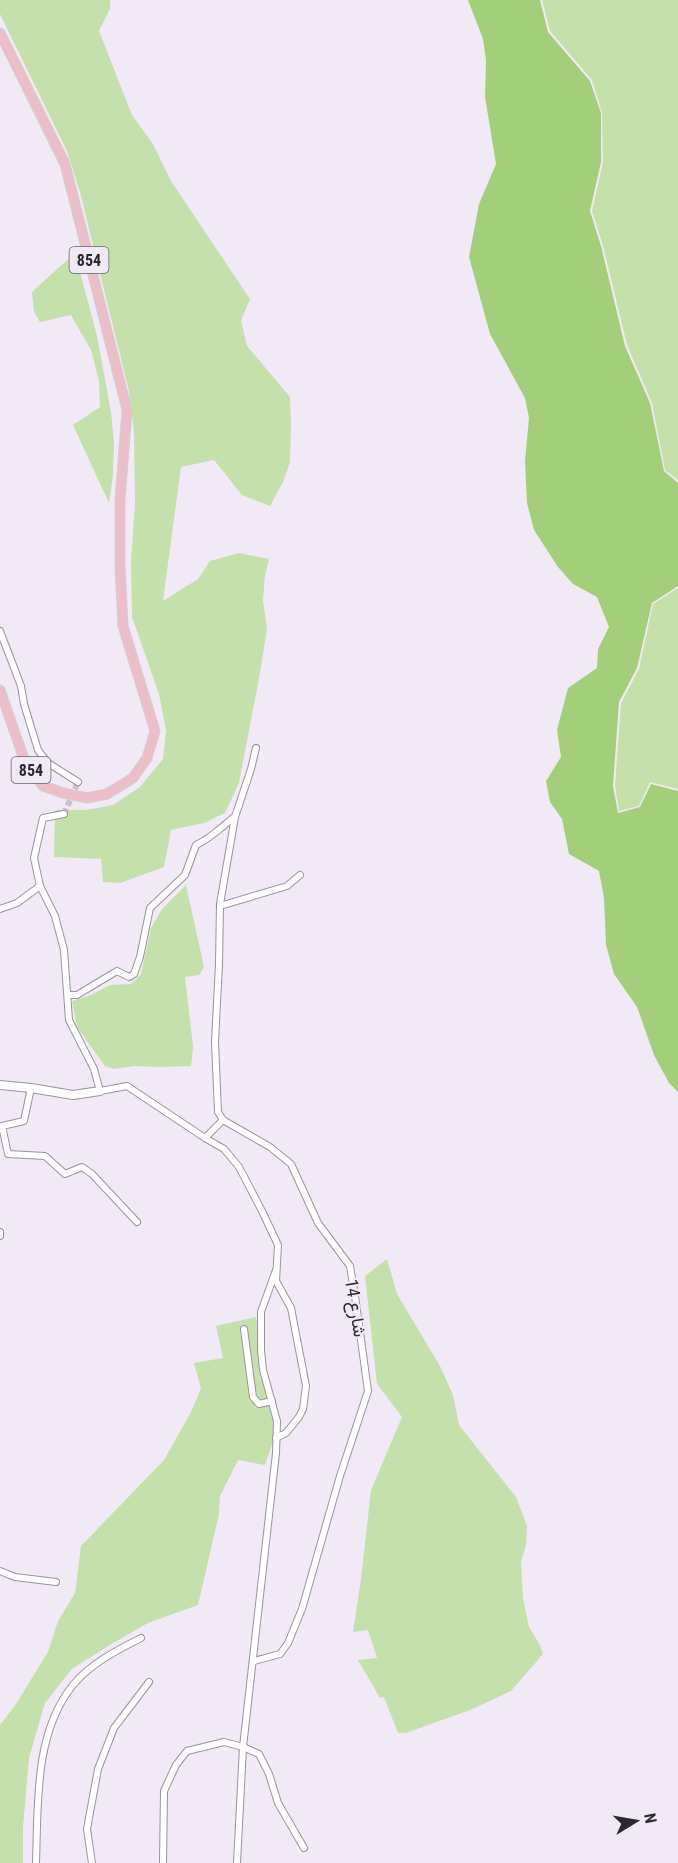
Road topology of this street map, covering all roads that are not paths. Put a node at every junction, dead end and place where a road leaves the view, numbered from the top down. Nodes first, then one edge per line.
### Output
1 (0, 33) edge
2 (0, 632) edge
3 (0, 690) edge
4 (256, 748) dead end
5 (78, 782) dead end
6 (64, 814) tunnel mouth
7 (235, 817) junction
8 (300, 875) dead end
9 (40, 886) junction
10 (220, 906) junction
11 (0, 909) edge
12 (68, 995) junction
13 (0, 1085) edge
14 (31, 1088) junction
15 (100, 1091) junction
16 (223, 1120) junction
17 (205, 1137) junction
18 (137, 1222) dead end
19 (276, 1270) junction
20 (244, 1329) dead end
21 (272, 1401) junction
22 (276, 1438) junction
23 (0, 1571) edge
24 (56, 1582) dead end
25 (141, 1638) dead end
26 (254, 1661) junction
27 (149, 1682) dead end
28 (243, 1747) junction
29 (304, 1848) dead end
30 (36, 1863) edge
31 (92, 1863) edge
32 (163, 1863) edge
33 (237, 1863) edge

1 - 3 main road, 854
2 - 5 street
4 - 7 street
6 - 9 street
7 - 10 street
7 - 12 street
8 - 10 street
9 - 11 street
9 - 12 street
10 - 16 street
12 - 15 street
13 - 14 street
14 - 15 street
14 - 18 street
15 - 17 street
16 - 17 street
16 - 26 street, شارع 14
17 - 19 street
19 - 21 street
19 - 22 street
20 - 21 street
21 - 22 street
22 - 26 street
23 - 24 street
25 - 30 street
26 - 28 street
27 - 31 street
28 - 29 street
28 - 32 street
28 - 33 street

